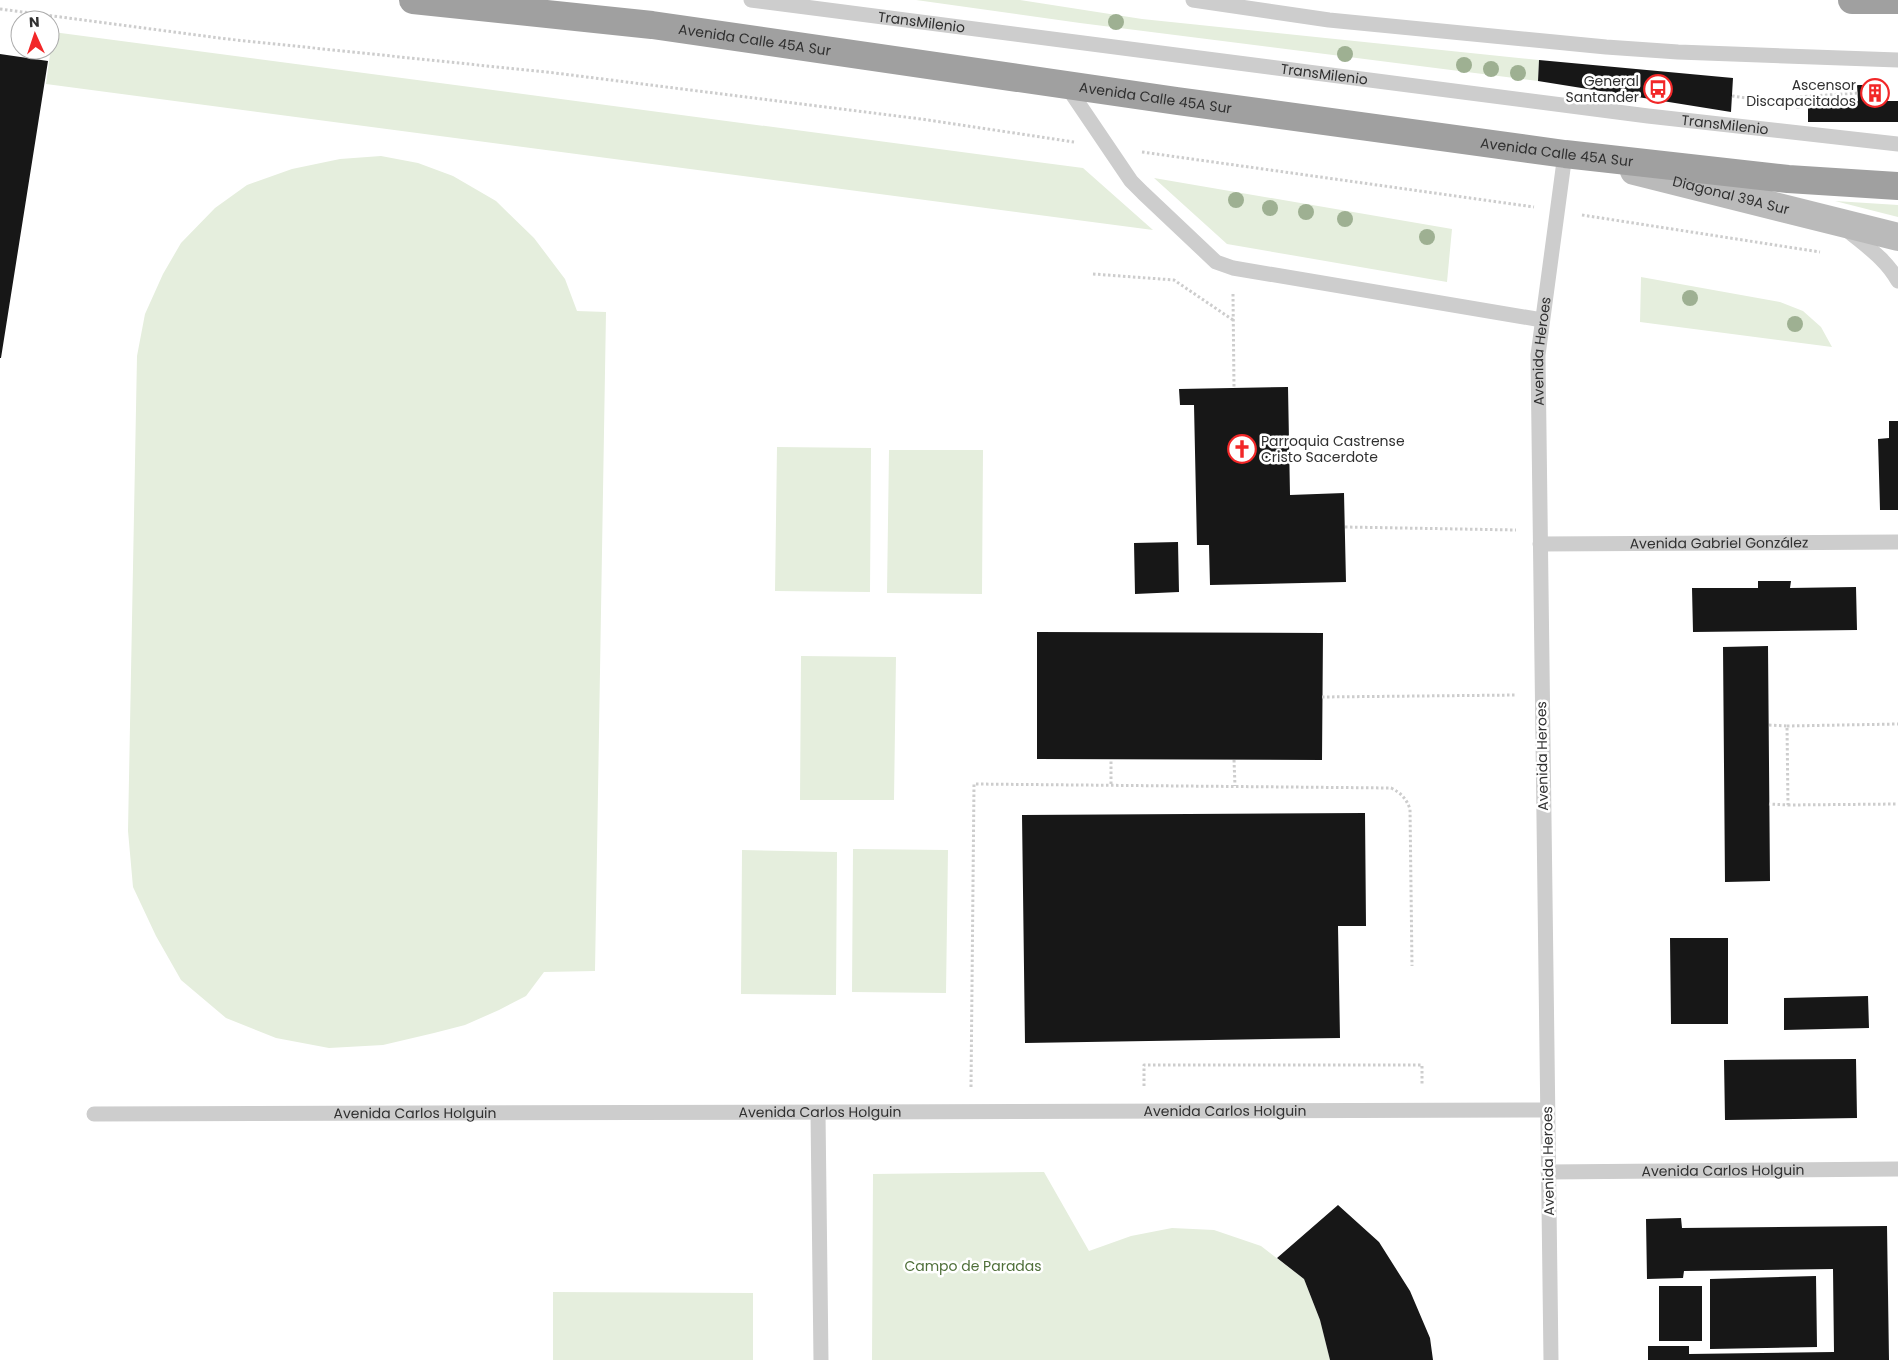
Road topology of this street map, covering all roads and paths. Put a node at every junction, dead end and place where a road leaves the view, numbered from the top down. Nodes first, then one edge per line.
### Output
1 (413, 0) edge
2 (751, 0) edge
3 (1193, 0) edge
4 (1852, 0) edge
5 (1887, 0) edge
6 (1898, 0) edge
7 (0, 9) edge
8 (1872, 60) junction
9 (1898, 60) edge
10 (1898, 68) edge
11 (1066, 85) junction
12 (1858, 93) dead end
13 (1732, 96) dead end
14 (1798, 104) junction
15 (1798, 117) dead end
16 (1898, 144) edge
17 (1109, 147) junction
18 (1565, 154) junction
19 (1898, 186) edge
20 (1558, 211) junction
21 (1837, 221) junction
22 (1898, 237) edge
23 (1824, 253) dead end
24 (1092, 274) dead end
25 (1898, 281) edge
26 (1233, 292) dead end
27 (1233, 320) junction
28 (1542, 320) junction
29 (1234, 388) dead end
30 (1345, 527) dead end
31 (1540, 537) junction
32 (1898, 542) edge
33 (1541, 695) junction
34 (1322, 698) dead end
35 (1898, 724) edge
36 (1769, 725) dead end
37 (1787, 726) junction
38 (1111, 759) dead end
39 (1234, 760) dead end
40 (1111, 784) junction
41 (1235, 786) junction
42 (1769, 804) dead end
43 (1898, 804) edge
44 (1788, 805) junction
45 (1412, 966) dead end
46 (1546, 1110) junction
47 (1422, 1111) junction
48 (970, 1112) junction
49 (1144, 1112) junction
50 (818, 1113) junction
51 (94, 1114) dead end
52 (1898, 1169) edge
53 (1548, 1172) junction
54 (821, 1360) edge
55 (1551, 1360) edge

1 - 11 highway, Avenida Calle 45A Sur
2 - 16 lane, TransMilenio
3 - 8 lane
4 - 5 highway
5 - 6 highway
7 - 17 path
8 - 9 lane
8 - 10 lane
11 - 17 lane
11 - 18 highway, Avenida Calle 45A Sur
12 - 14 path
13 - 14 path
14 - 15 path
17 - 20 path
17 - 28 lane
18 - 19 highway, Avenida Calle 45A Sur
18 - 20 lane, Avenida Heroes
18 - 21 main road, Diagonal 39A Sur
20 - 23 path
20 - 28 lane, Avenida Heroes
21 - 22 main road, Diagonal 39A Sur
21 - 25 lane
24 - 27 path
26 - 27 path
27 - 29 path
28 - 31 lane, Avenida Heroes
30 - 31 path
31 - 32 lane, Avenida Gabriel González
31 - 33 lane, Avenida Heroes
33 - 34 path
33 - 46 lane, Avenida Heroes
35 - 37 path
36 - 37 path
37 - 44 path
38 - 40 path
39 - 41 path
40 - 41 path
40 - 48 path
41 - 45 path
42 - 44 path
43 - 44 path
46 - 47 lane, Avenida Carlos Holguin
46 - 53 lane, Avenida Heroes
47 - 49 lane, Avenida Carlos Holguin
47 - 49 path
48 - 49 lane, Avenida Carlos Holguin
48 - 50 lane, Avenida Carlos Holguin
50 - 51 lane, Avenida Carlos Holguin
50 - 54 lane
52 - 53 lane, Avenida Carlos Holguin
53 - 55 lane, Avenida Heroes

